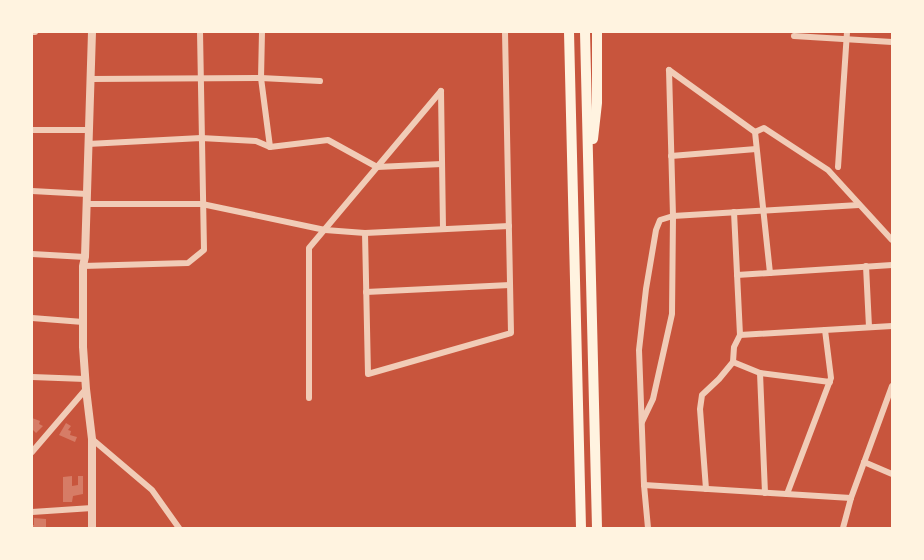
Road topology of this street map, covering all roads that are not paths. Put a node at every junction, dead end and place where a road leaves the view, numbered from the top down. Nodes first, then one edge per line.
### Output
1 (92, 32) edge
2 (200, 32) edge
3 (262, 32) edge
4 (505, 32) edge
5 (567, 32) edge
6 (585, 32) edge
7 (597, 32) edge
8 (847, 32) edge
9 (794, 36) dead end
10 (846, 40) junction
11 (892, 42) edge
12 (261, 78) junction
13 (90, 79) junction
14 (200, 79) junction
15 (320, 81) dead end
16 (32, 130) edge
17 (88, 130) junction
18 (754, 132) junction
19 (201, 138) junction
20 (88, 144) junction
21 (270, 147) junction
22 (756, 149) junction
23 (671, 156) junction
24 (589, 157) junction
25 (442, 164) junction
26 (377, 167) junction
27 (838, 167) dead end
28 (32, 191) edge
29 (87, 194) junction
30 (87, 204) junction
31 (202, 204) junction
32 (859, 205) junction
33 (763, 211) junction
34 (734, 212) junction
35 (673, 216) junction
36 (509, 226) junction
37 (444, 229) junction
38 (325, 230) junction
39 (365, 233) junction
40 (892, 240) edge
41 (32, 254) edge
42 (85, 257) junction
43 (892, 265) edge
44 (83, 266) junction
45 (866, 267) junction
46 (770, 273) junction
47 (737, 275) junction
48 (510, 285) junction
49 (366, 292) junction
50 (32, 318) edge
51 (83, 322) junction
52 (892, 326) edge
53 (869, 327) junction
54 (825, 330) junction
55 (740, 335) junction
56 (733, 362) junction
57 (760, 373) junction
58 (32, 377) edge
59 (85, 379) junction
60 (830, 382) junction
61 (892, 386) edge
62 (86, 389) junction
63 (309, 398) dead end
64 (885, 404) junction
65 (892, 407) edge
66 (642, 423) junction
67 (92, 439) junction
68 (32, 452) edge
69 (864, 462) junction
70 (892, 474) edge
71 (644, 485) junction
72 (706, 489) junction
73 (765, 492) junction
74 (787, 494) junction
75 (851, 498) junction
76 (92, 508) junction
77 (32, 512) edge
78 (93, 528) edge
79 (179, 528) edge
80 (580, 528) edge
81 (597, 528) edge
82 (648, 528) edge
83 (843, 528) edge

1 - 13 street
2 - 14 street
3 - 12 street
4 - 36 street
5 - 80 highway
6 - 24 highway
7 - 24 highway
8 - 10 street
9 - 10 street
10 - 11 street
10 - 27 street
12 - 14 street
12 - 15 street
12 - 21 street
13 - 14 street
13 - 17 street
14 - 19 street
16 - 17 street
17 - 20 street
18 - 22 street
18 - 23 street
18 - 32 street
19 - 20 street
19 - 21 street
19 - 31 street
20 - 29 street
21 - 26 street
22 - 23 street
22 - 33 street
23 - 35 street
24 - 81 highway
25 - 26 street
25 - 26 street
25 - 37 street
26 - 38 street
28 - 29 street
29 - 30 street
30 - 31 street
30 - 42 street
31 - 38 street
31 - 44 street
32 - 33 street
32 - 40 street
33 - 34 street
33 - 46 street
34 - 35 street
34 - 47 street
35 - 66 street
35 - 66 street
36 - 37 street
36 - 48 street
37 - 39 street
38 - 39 street
38 - 63 street
39 - 49 street
41 - 42 street
42 - 44 street
43 - 45 street
44 - 51 street
45 - 46 street
45 - 53 street
46 - 47 street
47 - 55 street
48 - 49 street
48 - 49 street
50 - 51 street
51 - 59 street
52 - 53 street
53 - 54 street
54 - 55 street
54 - 60 street
55 - 56 street
56 - 57 street
56 - 72 street
57 - 60 street
57 - 73 street
58 - 59 street
59 - 62 street
60 - 74 street
61 - 64 street
62 - 67 street
62 - 68 street
64 - 65 street
64 - 69 street
66 - 71 street
67 - 76 street
67 - 79 street
69 - 70 street
69 - 75 street
71 - 72 street
71 - 82 street
72 - 73 street
73 - 74 street
74 - 75 street
75 - 83 street
76 - 77 street
76 - 78 street

